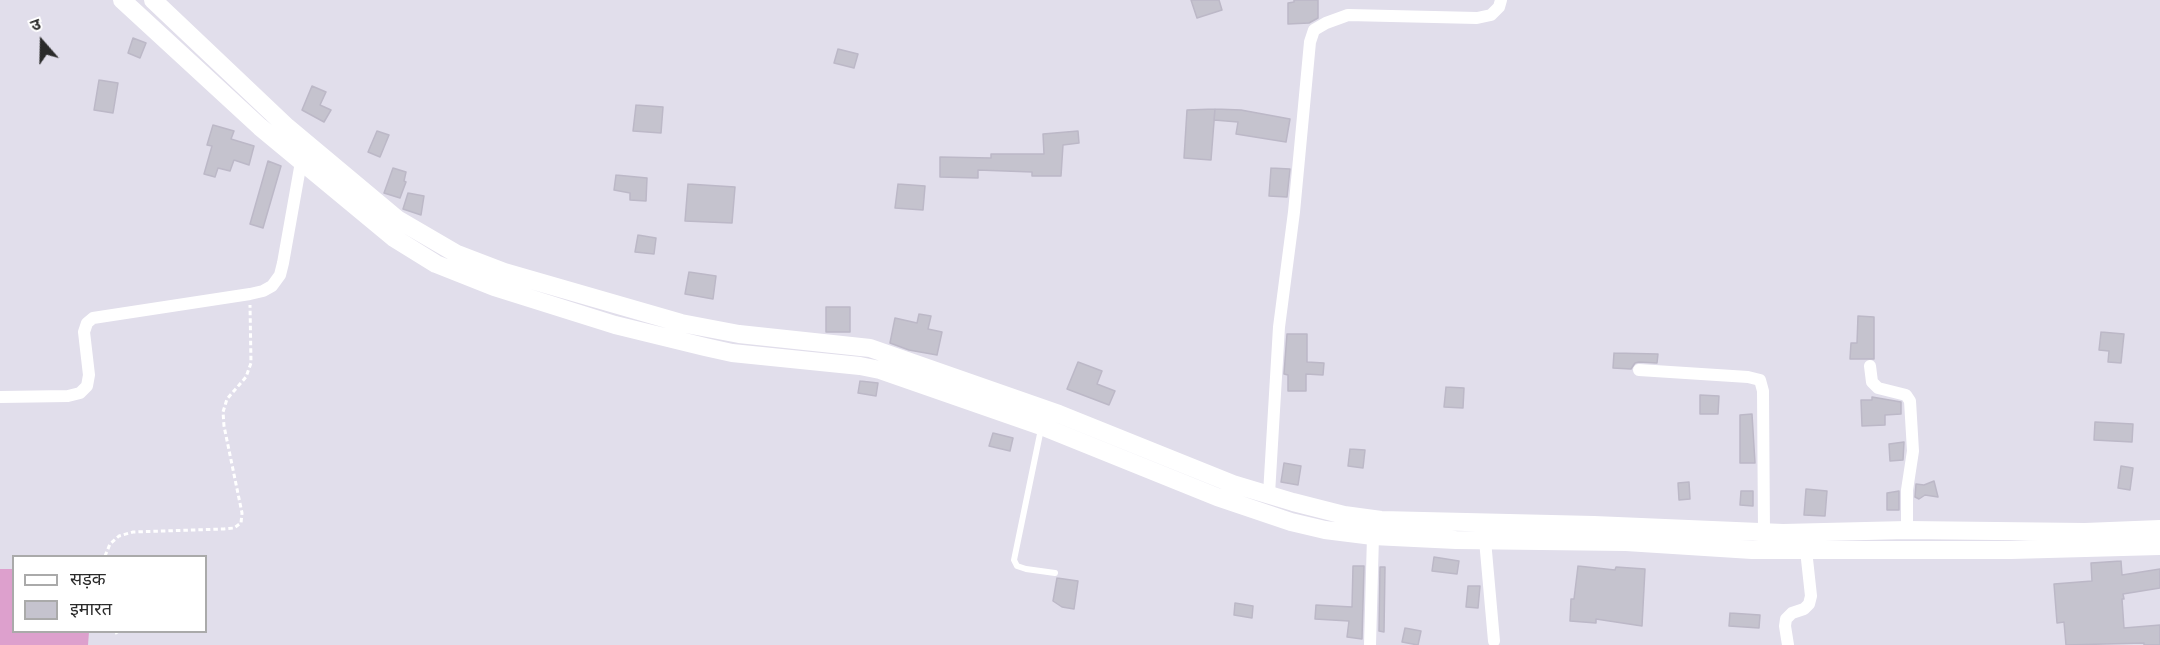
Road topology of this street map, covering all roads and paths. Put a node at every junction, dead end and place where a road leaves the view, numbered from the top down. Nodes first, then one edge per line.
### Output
1 (122, 0) edge
2 (153, 0) edge
3 (1501, 0) edge
4 (301, 162) junction
5 (250, 294) junction
6 (1870, 366) dead end
7 (1639, 370) dead end
8 (0, 397) edge
9 (1041, 426) junction
10 (1269, 494) junction
11 (2160, 529) edge
12 (1907, 530) junction
13 (1764, 532) junction
14 (1373, 536) junction
15 (1485, 540) junction
16 (2160, 546) edge
17 (1806, 550) junction
18 (105, 555) edge
19 (1055, 573) dead end
20 (1494, 641) dead end
21 (1370, 645) edge
22 (1788, 645) edge

1 - 4 street
2 - 10 street
3 - 10 street
4 - 5 street
4 - 9 street
5 - 8 street
5 - 18 path
6 - 12 street
7 - 13 street
9 - 14 street
9 - 19 lane
10 - 13 street
11 - 12 street
12 - 13 street
14 - 15 street
14 - 21 street
15 - 17 street
15 - 20 street
16 - 17 street
17 - 22 street

